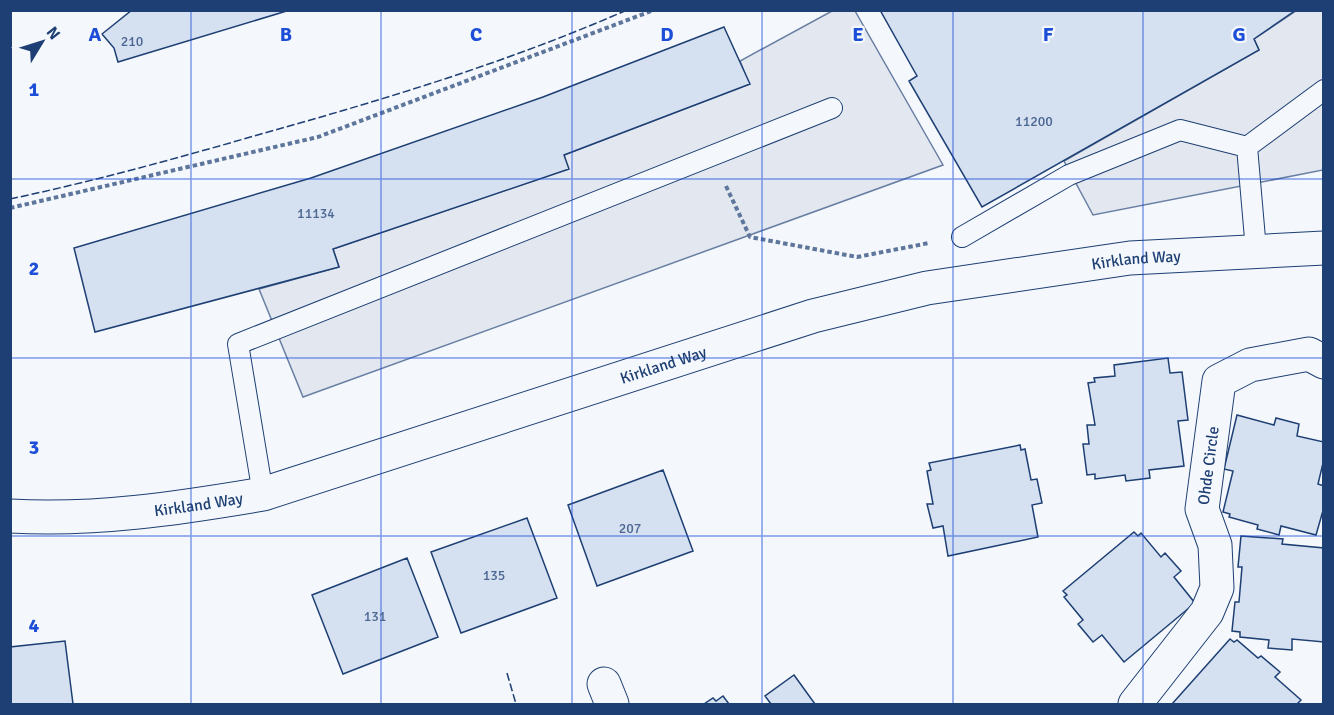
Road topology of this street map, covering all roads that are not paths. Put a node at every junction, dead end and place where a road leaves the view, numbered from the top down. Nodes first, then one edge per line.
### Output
1 (1323, 90) edge
2 (832, 108) dead end
3 (1247, 147) junction
4 (962, 237) road end
5 (1323, 248) edge
6 (1256, 250) junction
7 (1323, 362) edge
8 (263, 494) junction
9 (10, 516) edge
10 (1135, 705) edge

1 - 3 lane
2 - 8 lane
3 - 4 lane
3 - 6 lane
5 - 6 main road, Kirkland Way
6 - 8 main road, Kirkland Way
7 - 10 main road, Ohde Circle
8 - 9 main road, Kirkland Way

